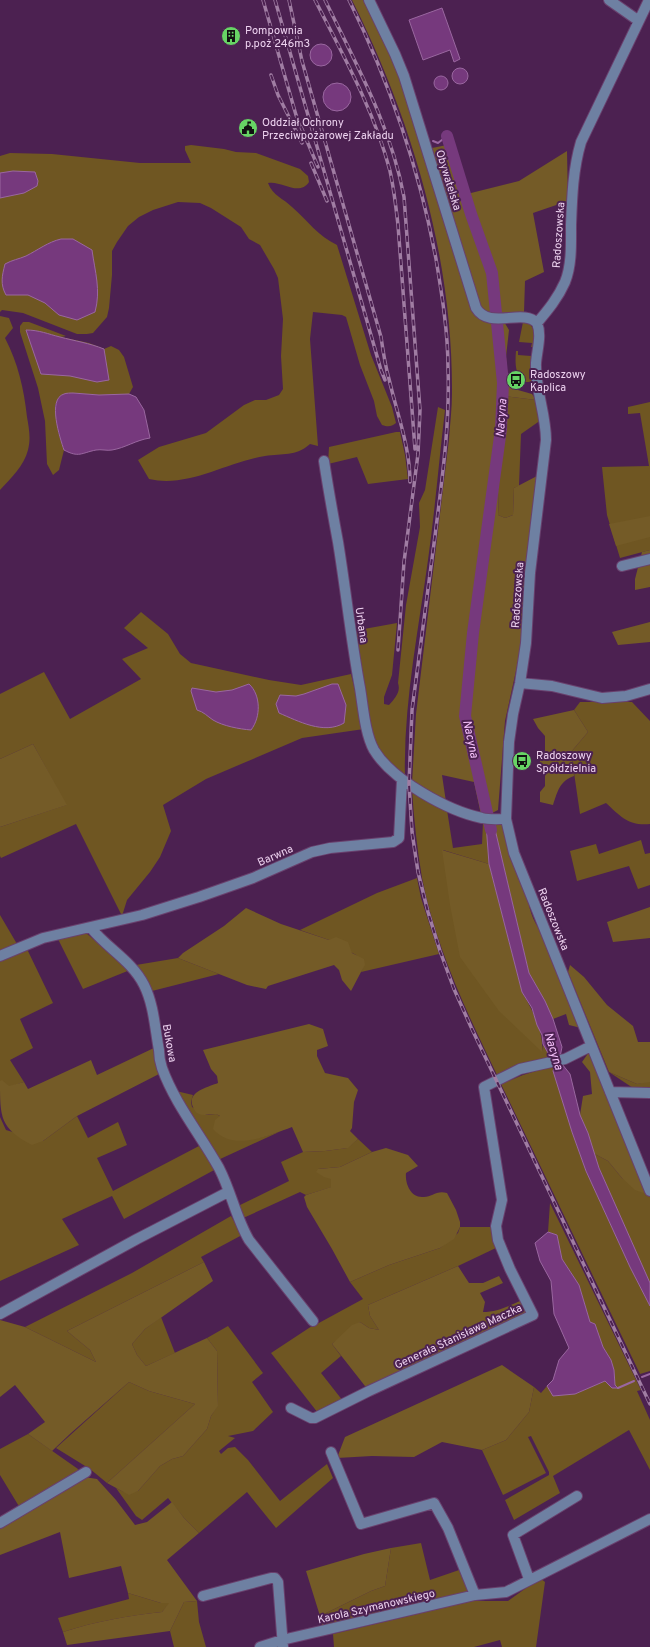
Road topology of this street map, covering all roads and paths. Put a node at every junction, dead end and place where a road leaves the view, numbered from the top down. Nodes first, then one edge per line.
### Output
1 (369, 0) edge
2 (608, 0) edge
3 (649, 0) edge
4 (639, 21) junction
5 (537, 323) junction
6 (324, 462) dead end
7 (650, 558) edge
8 (622, 566) dead end
9 (520, 683) junction
10 (650, 689) edge
11 (402, 780) junction
12 (506, 819) junction
13 (91, 928) junction
14 (0, 956) edge
15 (591, 1046) junction
16 (610, 1092) junction
17 (650, 1093) edge
18 (650, 1190) edge
19 (228, 1192) junction
20 (0, 1314) edge
21 (313, 1321) dead end
22 (291, 1408) dead end
23 (331, 1452) dead end
24 (86, 1472) dead end
25 (577, 1496) dead end
26 (650, 1519) edge
27 (0, 1523) edge
28 (530, 1579) junction
29 (475, 1595) junction
30 (203, 1596) dead end
31 (283, 1644) edge
32 (260, 1647) edge

1 - 5 street, Obywatelska
2 - 4 street
3 - 4 street, Radoszowska
4 - 5 street, Radoszowska
5 - 9 street, Radoszowska
6 - 11 street, Urbana
7 - 8 street
9 - 10 street
9 - 12 street, Radoszowska
11 - 12 street
11 - 13 street, Barwna
12 - 15 street, Radoszowska
13 - 14 street, Barwna
13 - 19 street, Bukowa
15 - 16 street, Radoszowska
15 - 22 street, Generała Stanisława Maczka
16 - 17 street
16 - 18 street, Radoszowska
19 - 20 street
19 - 21 street, Bukowa
23 - 29 street
24 - 27 street
25 - 28 street
26 - 28 street, Karola Szymanowskiego
28 - 29 street, Karola Szymanowskiego
29 - 31 street, Karola Szymanowskiego
30 - 31 street
31 - 32 street, Karola Szymanowskiego

